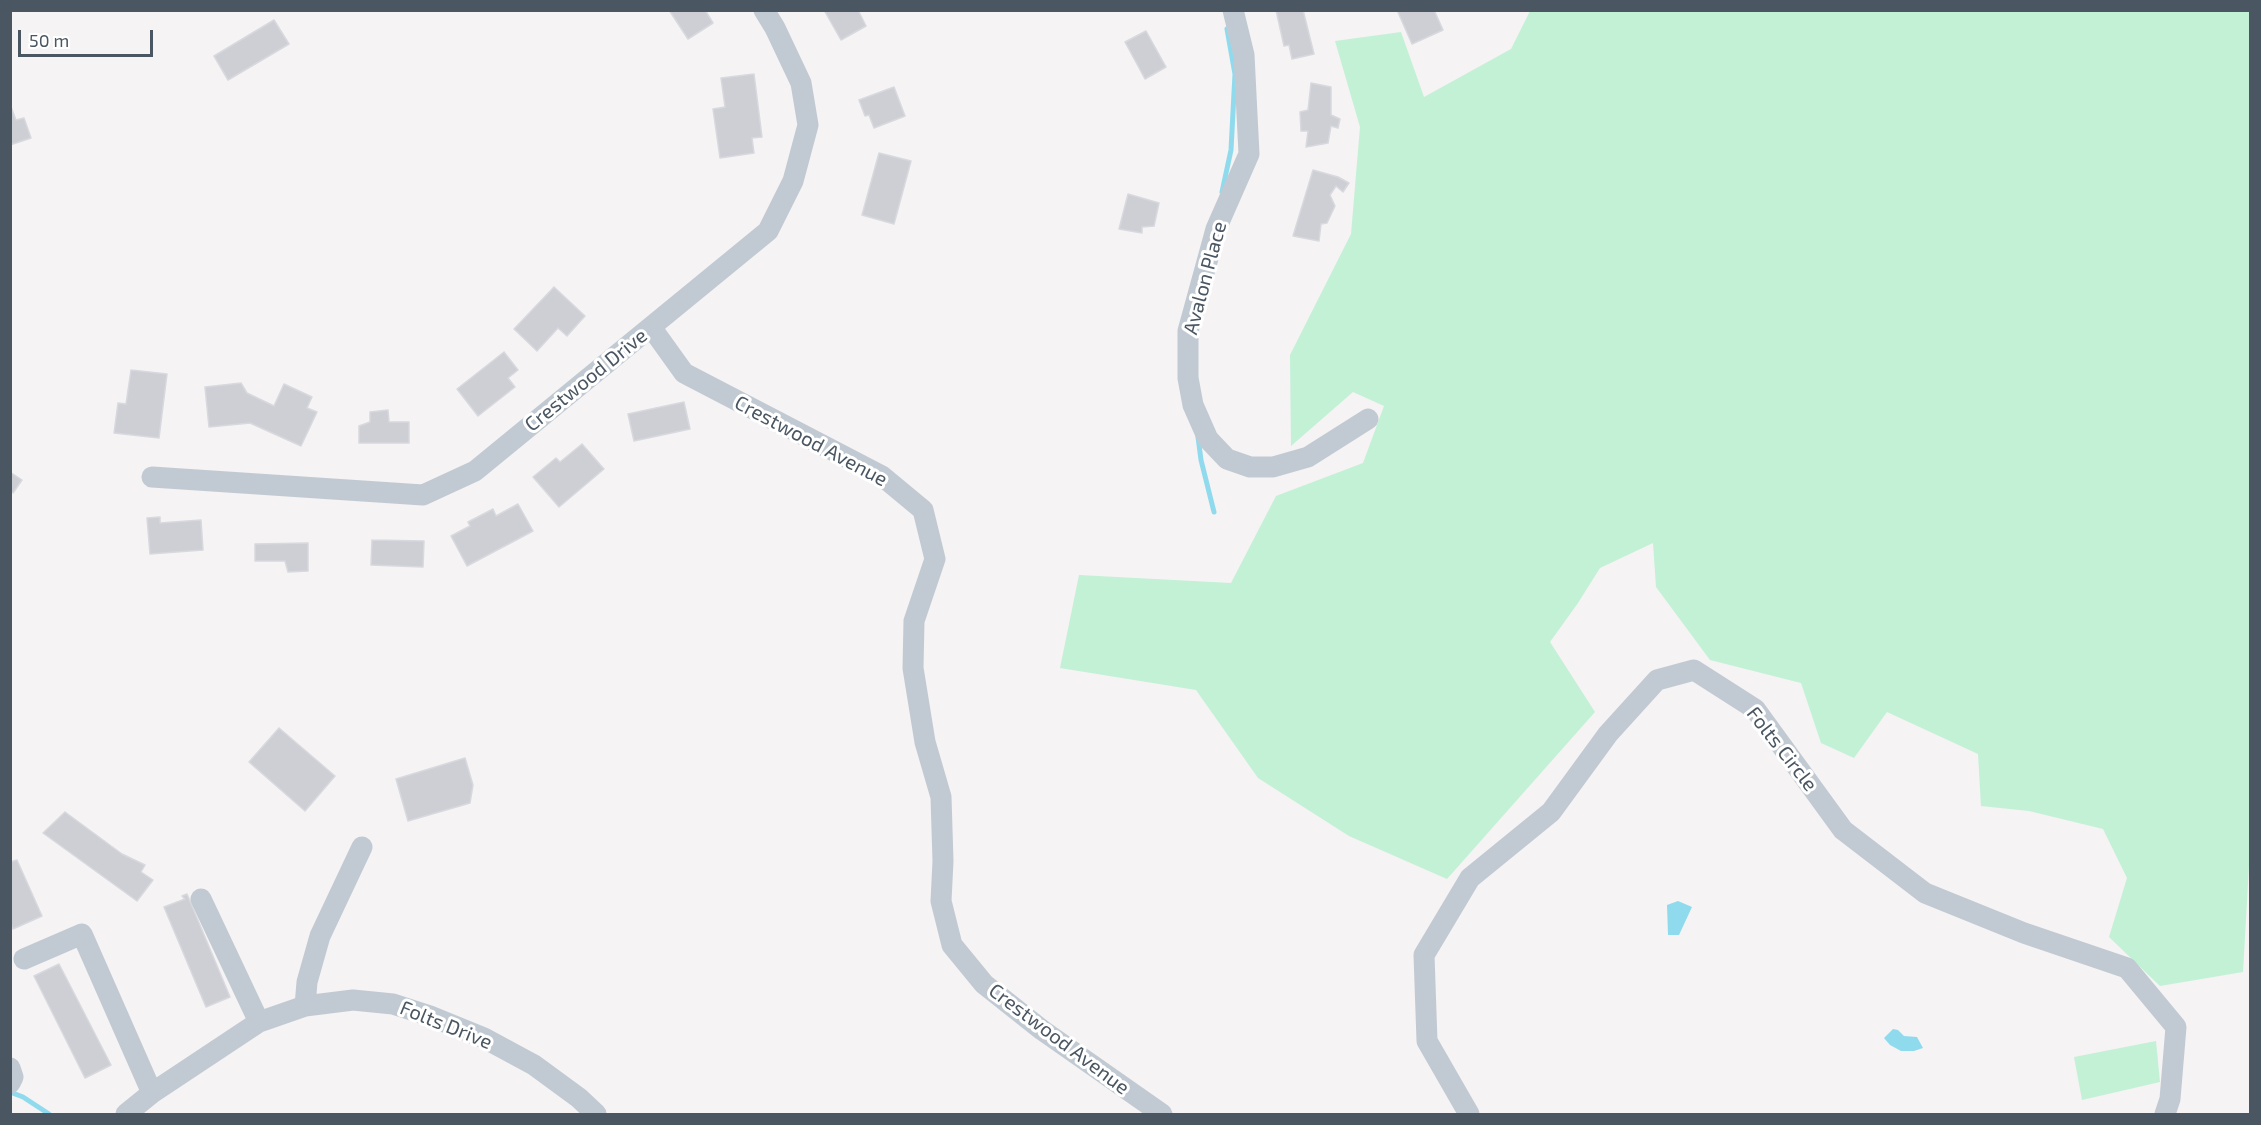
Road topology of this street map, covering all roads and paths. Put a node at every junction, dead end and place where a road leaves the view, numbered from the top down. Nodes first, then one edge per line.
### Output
1 (764, 10) edge
2 (1233, 10) edge
3 (651, 327) junction
4 (1368, 418) dead end
5 (152, 477) dead end
6 (362, 847) dead end
7 (201, 899) dead end
8 (24, 959) dead end
9 (305, 1006) junction
10 (259, 1023) junction
11 (152, 1093) junction
12 (126, 1114) edge
13 (596, 1114) edge
14 (1162, 1114) edge
15 (1469, 1114) edge
16 (2165, 1114) edge

1 - 3 street, Crestwood Drive
2 - 4 street, Avalon Place
3 - 5 street, Crestwood Drive
3 - 14 street, Crestwood Avenue
6 - 9 street
7 - 10 street
8 - 11 street
9 - 10 street, Folts Drive
9 - 13 street, Folts Drive
10 - 11 street, Folts Drive
11 - 12 street, Folts Drive
15 - 16 street, Folts Circle

